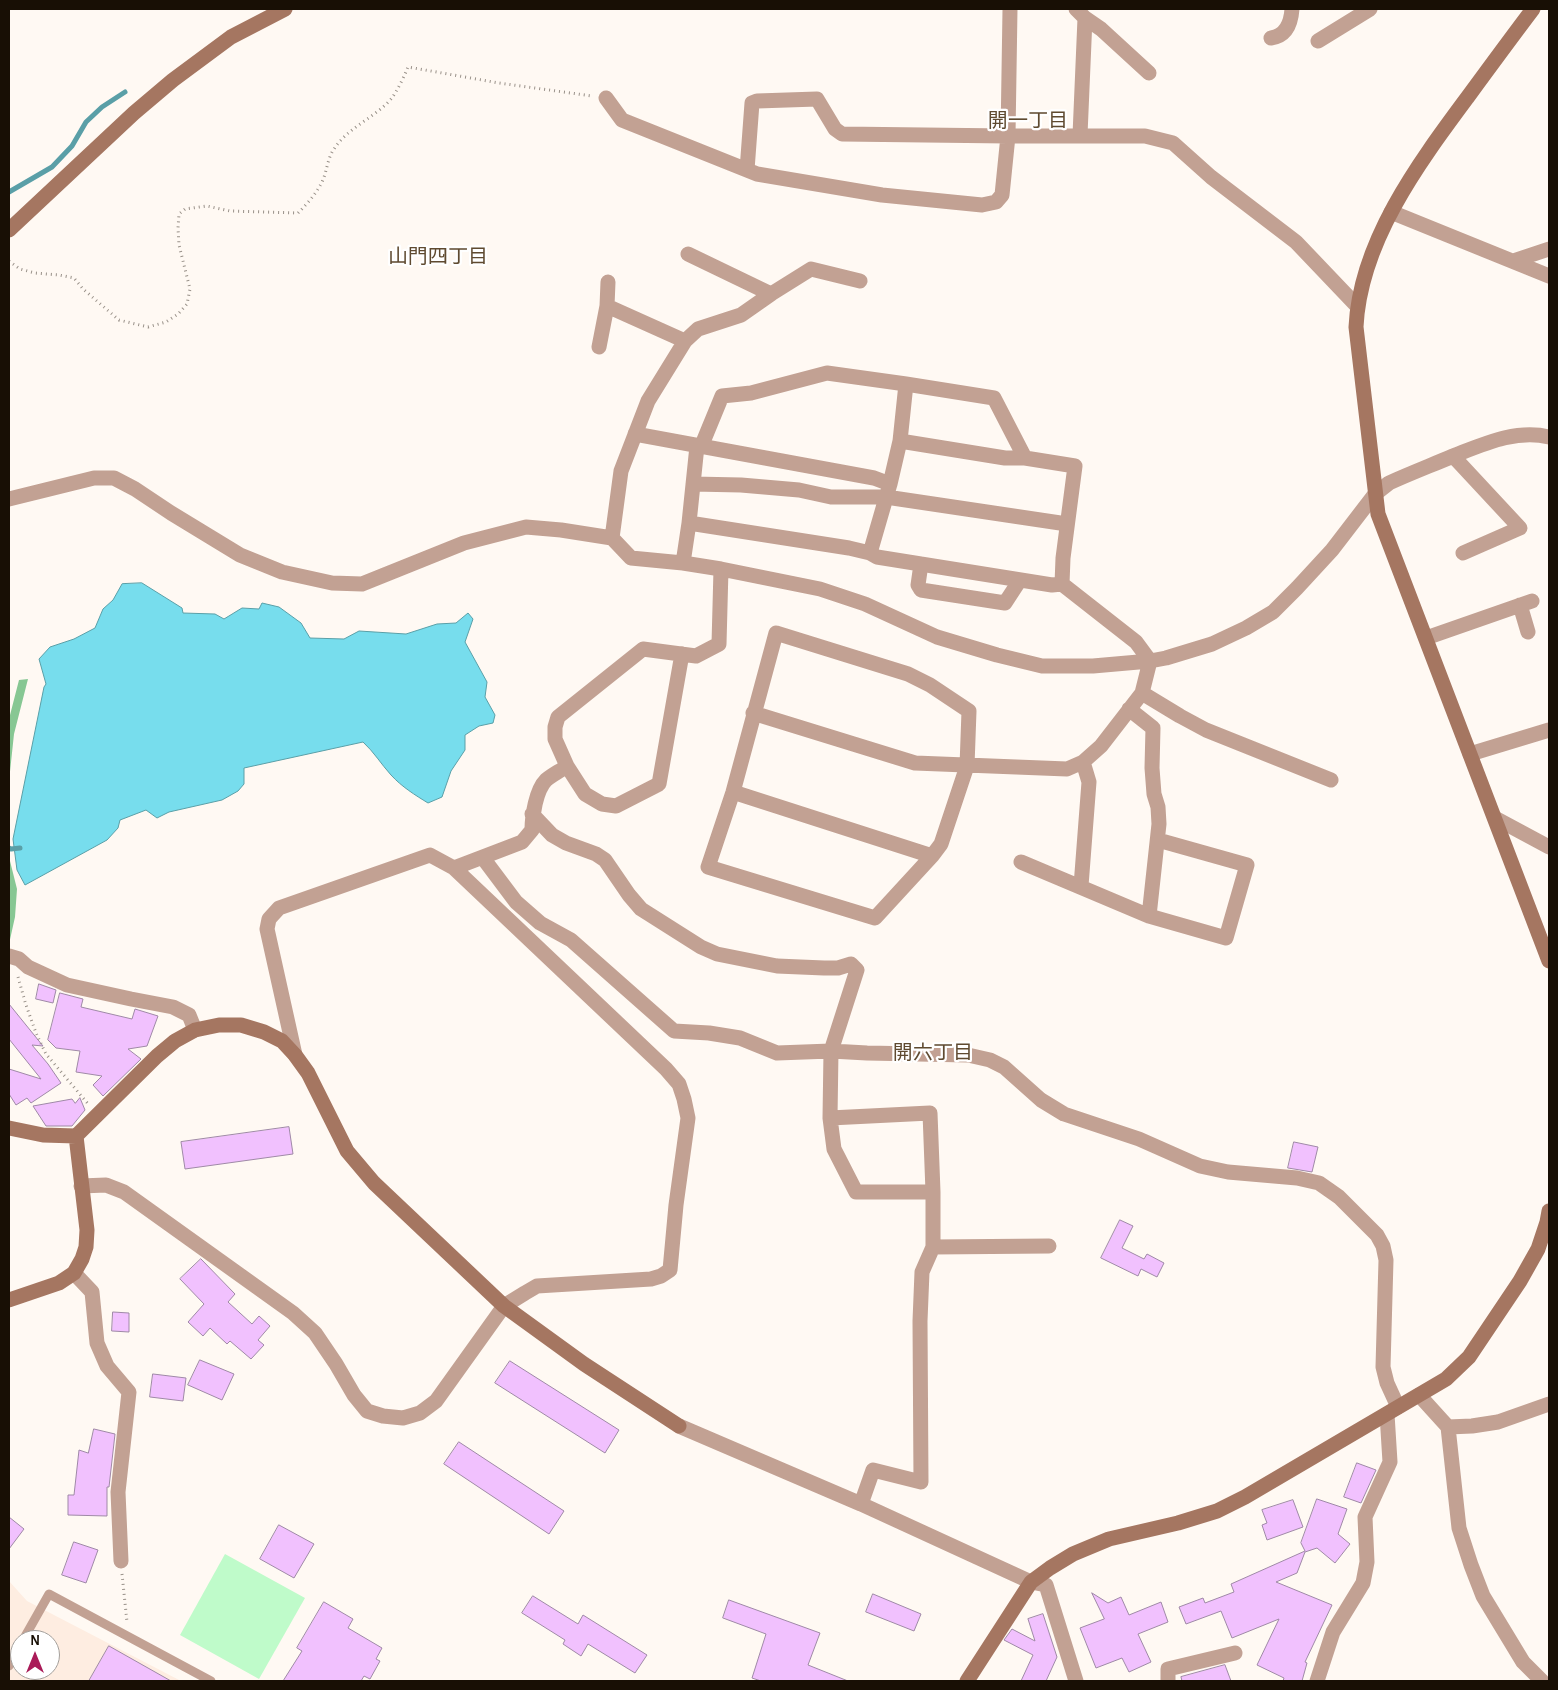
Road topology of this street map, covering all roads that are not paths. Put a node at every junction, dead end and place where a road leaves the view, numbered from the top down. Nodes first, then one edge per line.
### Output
1 (285, 9) edge
2 (1010, 9) edge
3 (1292, 9) edge
4 (1370, 9) edge
5 (1533, 9) edge
6 (1081, 13) edge
7 (1270, 38) dead end
8 (1318, 41) dead end
9 (1149, 73) dead end
10 (606, 98) road end
11 (1080, 135) junction
12 (1008, 136) junction
13 (747, 170) junction
14 (1391, 212) junction
15 (9, 230) edge
16 (1549, 249) edge
17 (688, 254) dead end
18 (1513, 261) junction
19 (1549, 276) edge
20 (860, 280) dead end
21 (608, 282) dead end
22 (771, 294) junction
23 (606, 306) junction
24 (1357, 306) junction
25 (685, 341) junction
26 (599, 346) dead end
27 (906, 384) junction
28 (636, 434) junction
29 (1549, 437) edge
30 (900, 441) junction
31 (699, 446) junction
32 (1453, 456) junction
33 (1024, 458) junction
34 (693, 484) junction
35 (888, 490) junction
36 (1375, 494) junction
37 (9, 499) edge
38 (689, 523) junction
39 (1067, 524) junction
40 (612, 538) junction
41 (870, 553) junction
42 (1463, 553) dead end
43 (683, 563) junction
44 (921, 564) junction
45 (721, 569) junction
46 (1020, 580) junction
47 (1062, 584) junction
48 (1528, 632) dead end
49 (1426, 638) junction
50 (682, 654) junction
51 (1150, 661) junction
52 (1142, 693) junction
53 (1130, 709) junction
54 (754, 713) junction
55 (1549, 730) edge
56 (1470, 754) junction
57 (1083, 762) junction
58 (567, 766) junction
59 (967, 766) junction
60 (1331, 780) dead end
61 (733, 792) junction
62 (532, 814) junction
63 (1495, 818) junction
64 (1158, 840) junction
65 (1549, 847) edge
66 (932, 856) junction
67 (483, 858) junction
68 (1021, 862) dead end
69 (454, 868) junction
70 (1081, 886) junction
71 (1149, 916) junction
72 (14, 958) edge
73 (1549, 961) edge
74 (195, 1030) junction
75 (831, 1051) junction
76 (295, 1055) junction
77 (830, 1118) junction
78 (9, 1128) edge
79 (76, 1136) junction
80 (81, 1186) junction
81 (933, 1192) junction
82 (1549, 1211) edge
83 (1049, 1246) dead end
84 (933, 1247) junction
85 (74, 1272) junction
86 (9, 1300) edge
87 (504, 1306) junction
88 (1419, 1395) junction
89 (1549, 1404) edge
90 (1392, 1410) junction
91 (1448, 1427) junction
92 (861, 1504) junction
93 (121, 1561) road end
94 (1031, 1582) junction
95 (29, 1630) edge
96 (1235, 1653) dead end
97 (211, 1681) edge
98 (967, 1681) edge
99 (1076, 1681) edge
100 (1168, 1681) edge
101 (1317, 1681) edge
102 (1542, 1681) edge

1 - 15 street
2 - 12 street
3 - 7 street
4 - 8 street
5 - 14 street
6 - 9 street
6 - 11 street
10 - 13 street
11 - 12 street
11 - 24 street
12 - 13 street
12 - 13 street
14 - 18 street
14 - 24 street
16 - 18 street
17 - 22 street
18 - 19 street
20 - 22 street
21 - 23 street
22 - 25 street
23 - 25 street
23 - 26 street
24 - 36 street
25 - 28 street
27 - 30 street
27 - 31 street
27 - 33 street
28 - 31 street
28 - 40 street
29 - 32 street
30 - 33 street
30 - 35 street
31 - 34 street
31 - 35 street
32 - 36 street
32 - 42 street
33 - 39 street
34 - 35 street
34 - 38 street
35 - 39 street
35 - 41 street
36 - 49 street
36 - 51 street
37 - 40 street
38 - 41 street
38 - 43 street
39 - 47 street
40 - 43 street
41 - 44 street
43 - 45 street
44 - 46 street
44 - 46 street
45 - 50 street
45 - 51 street
46 - 47 street
47 - 51 street
48 - 49 street
49 - 56 street
50 - 58 street
50 - 58 street
51 - 52 street
52 - 53 street
52 - 60 street
53 - 57 street
53 - 64 street
54 - 59 street
54 - 59 street
54 - 61 street
55 - 56 street
56 - 63 street
57 - 59 street
57 - 70 street
58 - 62 street
59 - 66 street
61 - 66 street
61 - 66 street
62 - 67 street
62 - 75 street
63 - 65 street
63 - 73 street
64 - 71 street
64 - 71 street
67 - 69 street
67 - 75 street
68 - 70 street
69 - 76 street
69 - 87 street
70 - 71 street
72 - 74 street
74 - 76 street
74 - 79 street
75 - 77 street
75 - 90 street
76 - 87 street
77 - 81 street
77 - 81 street
78 - 79 street
79 - 80 street
80 - 85 street
80 - 87 street
81 - 84 street
82 - 88 street
83 - 84 street
84 - 92 street
85 - 86 street
85 - 93 street
87 - 92 street
88 - 90 street
88 - 91 street
89 - 91 street
90 - 94 street
90 - 101 street
91 - 102 street
92 - 94 street
94 - 98 street
94 - 99 street
95 - 97 lane
96 - 100 street

